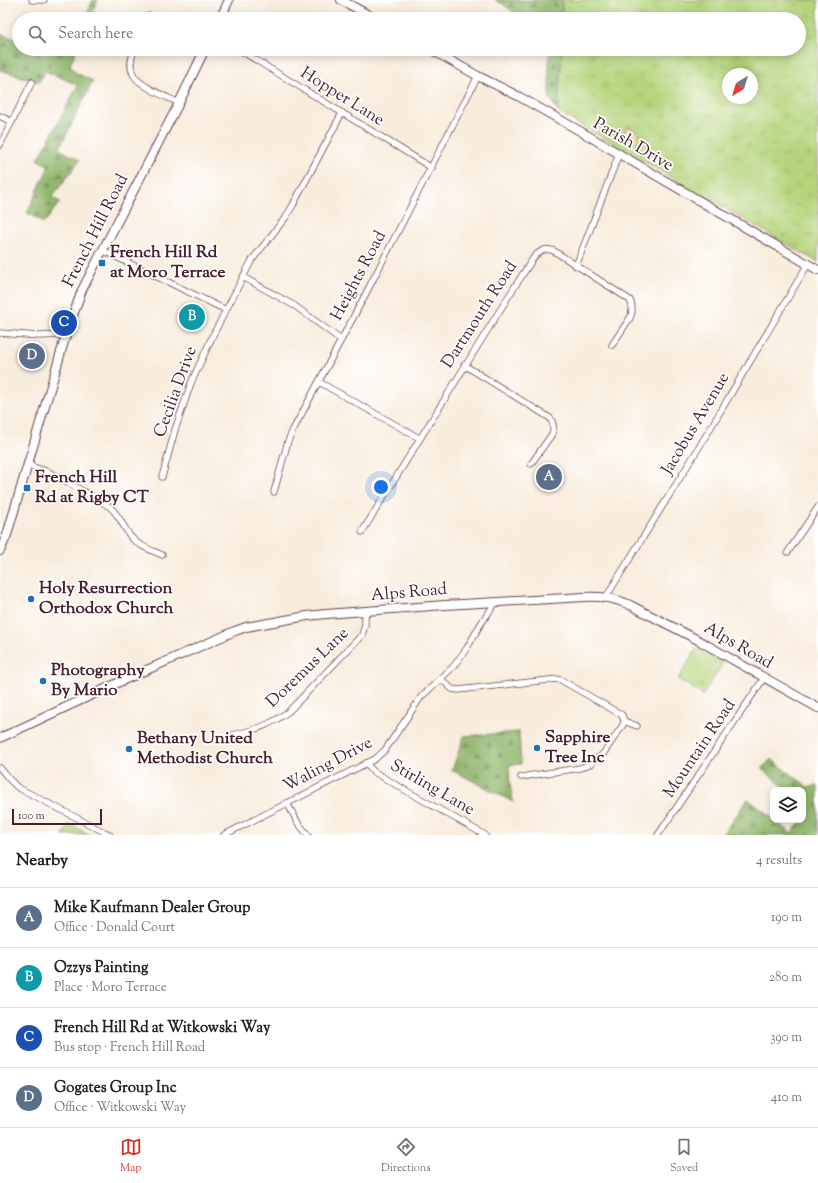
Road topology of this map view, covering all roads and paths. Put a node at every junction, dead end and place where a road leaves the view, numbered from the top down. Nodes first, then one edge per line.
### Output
1 (32, 0) edge
2 (44, 0) edge
3 (229, 0) edge
4 (341, 0) edge
5 (223, 12) edge
6 (363, 12) edge
7 (132, 56) edge
8 (202, 56) edge
9 (249, 56) edge
10 (442, 56) edge
11 (478, 76) junction
12 (32, 82) dead end
13 (179, 103) junction
14 (342, 113) junction
15 (0, 116) edge
16 (12, 122) junction
17 (0, 145) edge
18 (619, 154) junction
19 (432, 168) junction
20 (102, 250) junction
21 (808, 264) junction
22 (576, 266) junction
23 (818, 270) edge
24 (243, 278) junction
25 (226, 310) junction
26 (0, 333) edge
27 (66, 336) junction
28 (341, 340) junction
29 (612, 345) dead end
30 (464, 365) junction
31 (319, 382) junction
32 (419, 438) junction
33 (531, 464) dead end
34 (28, 465) junction
35 (162, 477) dead end
36 (274, 492) dead end
37 (818, 507) edge
38 (362, 532) dead end
39 (2, 542) edge
40 (0, 550) edge
41 (788, 552) dead end
42 (162, 555) dead end
43 (606, 597) junction
44 (496, 602) junction
45 (364, 612) junction
46 (764, 678) junction
47 (441, 679) junction
48 (818, 708) edge
49 (624, 721) junction
50 (638, 726) dead end
51 (229, 736) dead end
52 (0, 738) edge
53 (366, 764) junction
54 (0, 768) edge
55 (521, 777) dead end
56 (287, 803) junction
57 (110, 835) edge
58 (224, 835) edge
59 (308, 835) edge
60 (485, 835) edge
61 (658, 835) edge

1 - 2 street
3 - 5 main road
4 - 6 main road
7 - 13 street
8 - 13 main road, French Hill Road
9 - 14 street, Hopper Lane
10 - 11 main road, Parish Drive
11 - 18 main road, Parish Drive
11 - 19 street, Heights Road
12 - 16 street
13 - 20 main road, French Hill Road
14 - 19 street, Hopper Lane
14 - 24 street, Cecilia Drive
15 - 16 street
16 - 17 street
18 - 21 main road, Parish Drive
18 - 22 street
19 - 28 street, Heights Road
20 - 25 street
20 - 27 main road, French Hill Road
21 - 23 main road, Parish Drive
21 - 43 street, Jacobus Avenue
22 - 29 street, Dartmouth Road
22 - 30 street, Dartmouth Road
24 - 25 street, Cecilia Drive
24 - 28 street
25 - 35 street, Cecilia Drive
26 - 27 street
27 - 34 main road, French Hill Road
28 - 31 street, Heights Road
30 - 32 street, Dartmouth Road
30 - 33 street
31 - 32 street
31 - 36 street, Heights Road
32 - 38 street, Dartmouth Road
34 - 39 main road, French Hill Road
34 - 42 street
37 - 41 street
39 - 40 main road, French Hill Road
43 - 44 main road, Alps Road
43 - 46 main road, Alps Road
44 - 45 main road, Alps Road
44 - 47 street, Waling Drive
45 - 51 street, Doremus Lane
45 - 52 main road, Alps Road
46 - 48 main road, Alps Road
46 - 61 street, Mountain Road
47 - 49 street
47 - 53 street, Waling Drive
49 - 50 street
49 - 55 street
53 - 56 street, Waling Drive
53 - 60 street, Stirling Lane
54 - 57 street
56 - 58 street, Waling Drive
56 - 59 street

